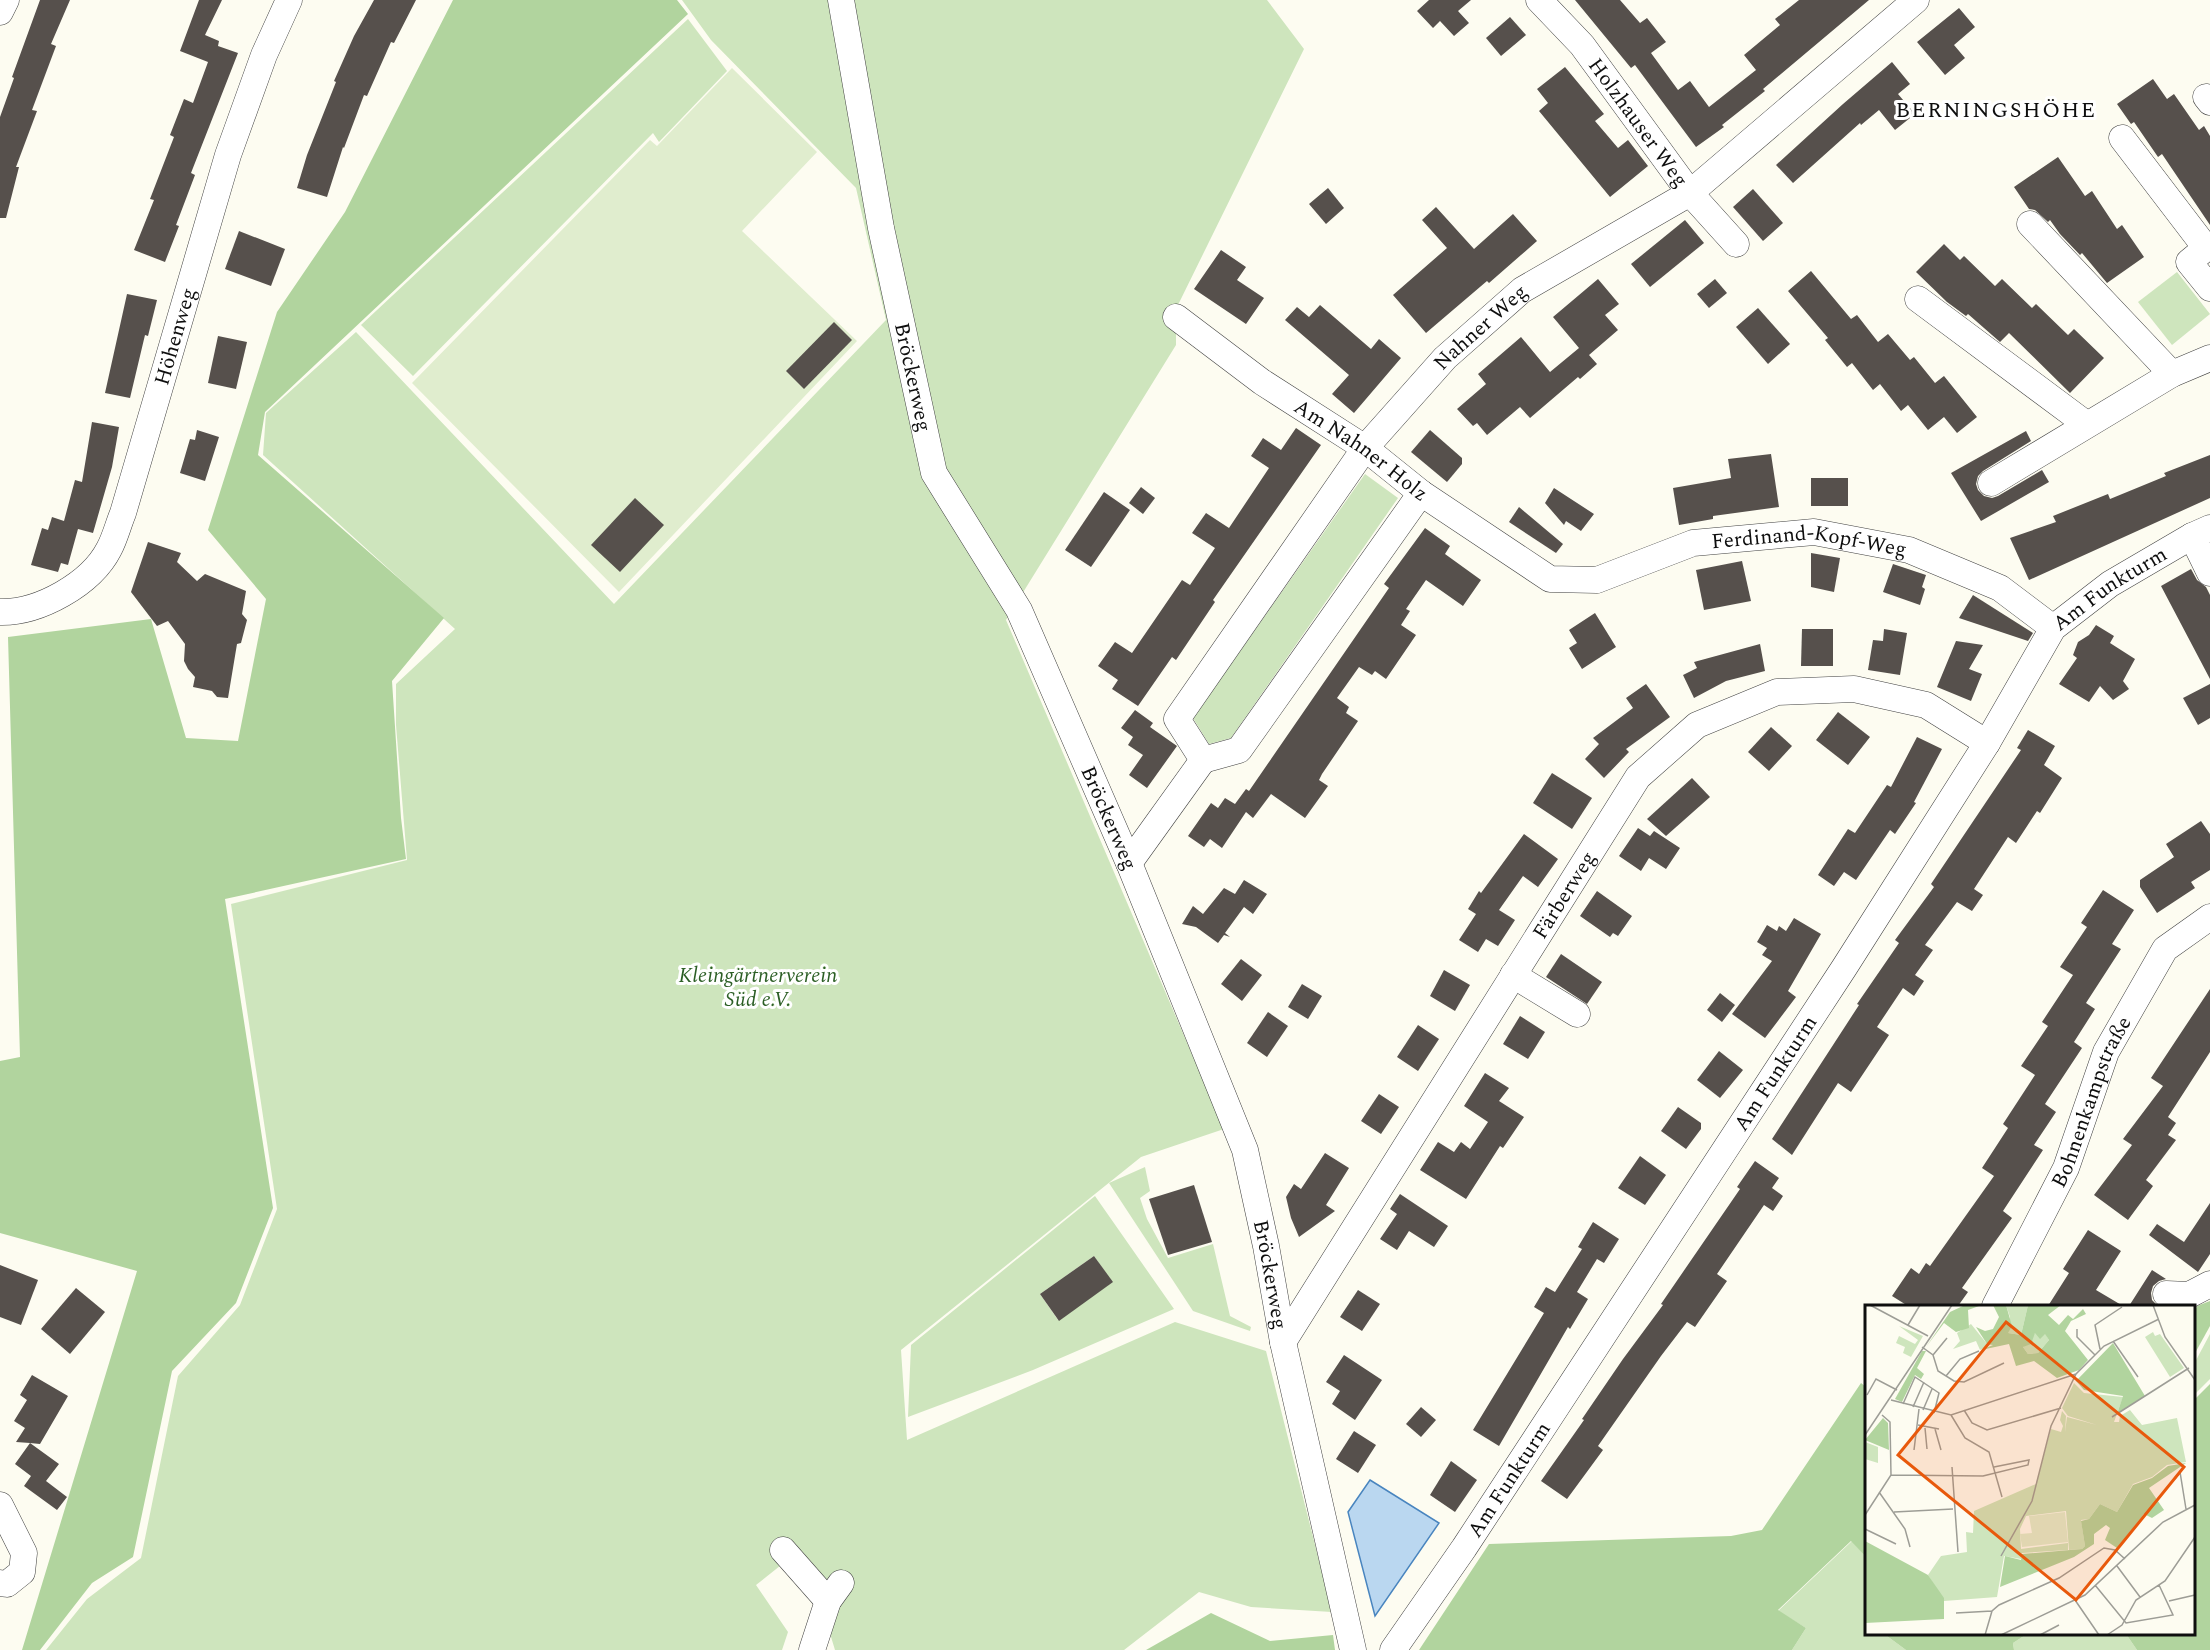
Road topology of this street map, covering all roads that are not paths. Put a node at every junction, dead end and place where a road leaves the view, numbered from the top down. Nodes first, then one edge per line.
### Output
1 (6, 0) edge
2 (289, 0) edge
3 (841, 0) edge
4 (1539, 0) edge
5 (1916, 0) edge
6 (0, 12) edge
7 (2122, 138) dead end
8 (1690, 193) junction
9 (2030, 224) dead end
10 (1736, 244) dead end
11 (2206, 273) edge
12 (1918, 299) dead end
13 (1176, 317) dead end
14 (2210, 358) edge
15 (2172, 374) junction
16 (2086, 424) junction
17 (1365, 448) junction
18 (1991, 483) dead end
19 (1420, 493) junction
20 (2201, 532) edge
21 (2210, 573) edge
22 (1550, 579) joint
23 (0, 612) edge
24 (2053, 628) junction
25 (1987, 743) junction
26 (1203, 759) junction
27 (1129, 863) junction
28 (2210, 917) edge
29 (1513, 975) junction
30 (1576, 1014) dead end
31 (2210, 1284) edge
32 (2166, 1294) dead end
33 (1996, 1305) edge
34 (1283, 1342) junction
35 (0, 1505) edge
36 (783, 1550) dead end
37 (0, 1583) edge
38 (812, 1650) edge
39 (1353, 1650) edge
40 (1393, 1650) edge

1 - 6 street
2 - 23 street, Höhenweg
3 - 27 street, Bröckerweg
4 - 8 street, Holzhauser Weg
5 - 8 street, Nahner Weg
7 - 11 street
8 - 10 street, Holzhauser Weg
8 - 17 street, Nahner Weg
9 - 15 street
12 - 16 street
13 - 17 street, Am Nahner Holz
14 - 15 street
15 - 16 street
16 - 18 street
17 - 19 street, Am Nahner Holz
17 - 26 street, Nahner Weg
19 - 22 street, Am Nahner Holz
19 - 26 street
20 - 21 street, Am Funkturm
20 - 24 street, Am Funkturm
22 - 24 street, Ferdinand-Kopf-Weg
24 - 25 street, Am Funkturm
25 - 29 street, Färberweg
25 - 40 street, Am Funkturm
26 - 27 street
27 - 34 street, Bröckerweg
28 - 33 street, Bohnenkampstraße
29 - 30 street
29 - 34 street, Färberweg
31 - 32 street
34 - 39 street, Bröckerweg
35 - 37 street
36 - 38 street

